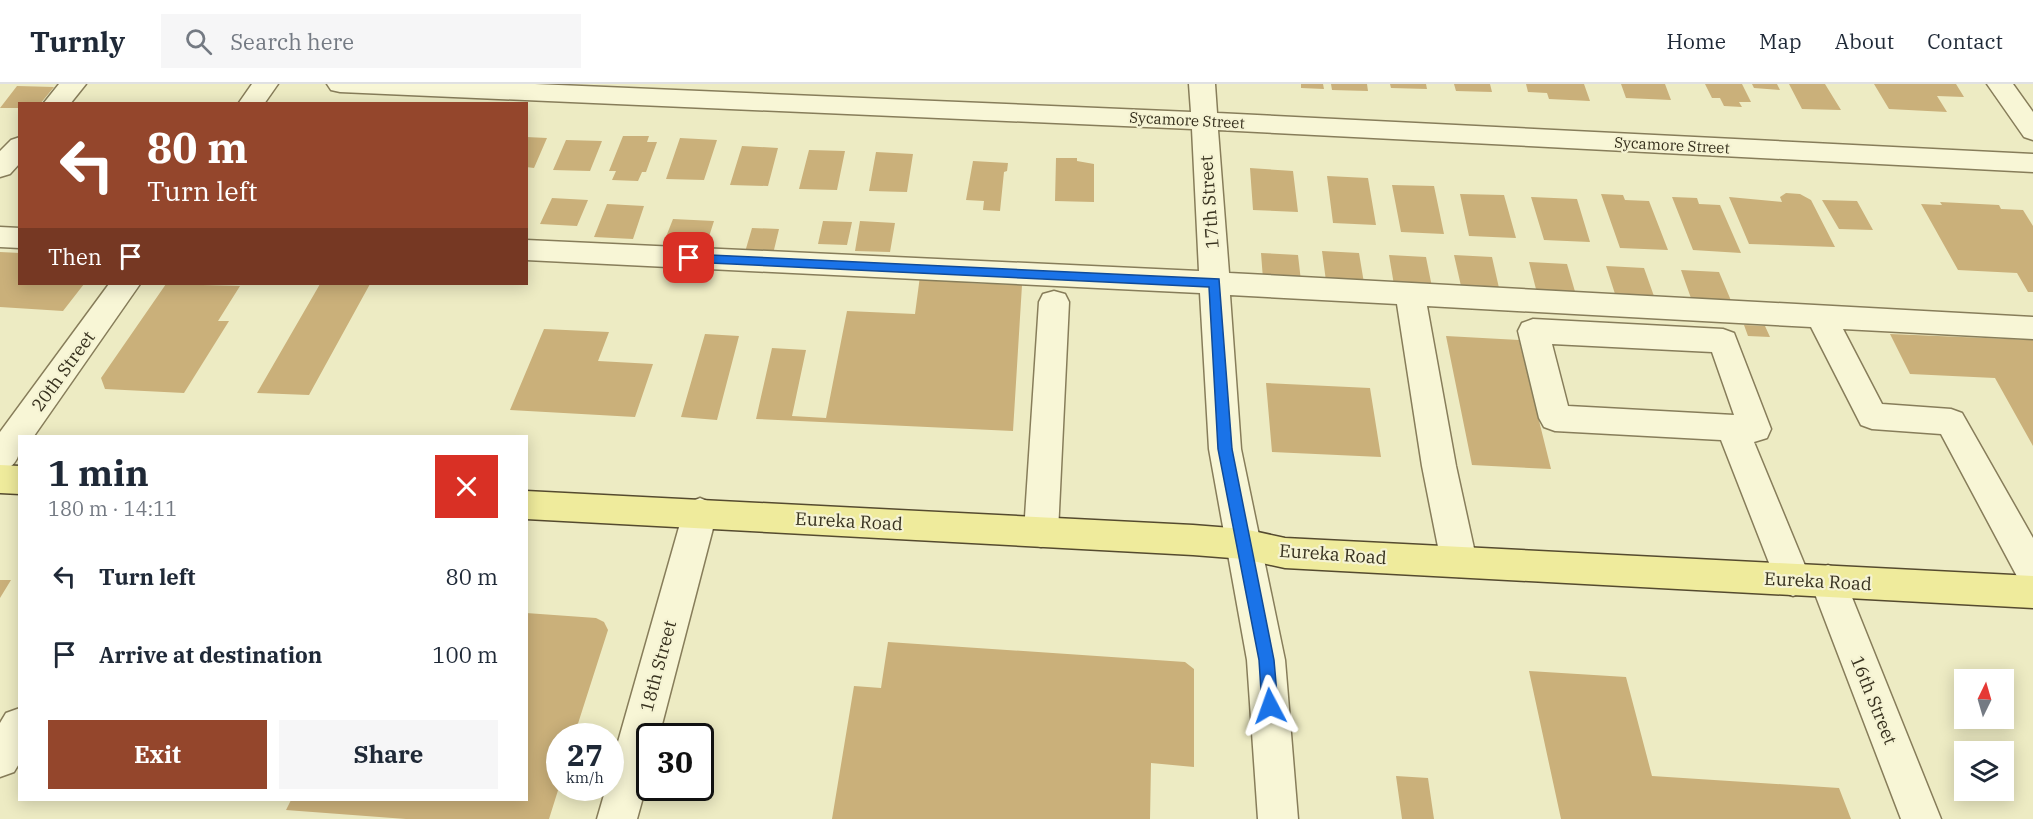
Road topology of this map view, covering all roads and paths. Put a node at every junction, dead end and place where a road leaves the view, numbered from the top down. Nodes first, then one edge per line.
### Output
1 (73, 84) edge
2 (265, 84) edge
3 (340, 84) edge
4 (1202, 84) edge
5 (2000, 84) edge
6 (58, 102) edge
7 (252, 102) edge
8 (1204, 122) junction
9 (2033, 131) edge
10 (18, 148) edge
11 (2033, 163) edge
12 (0, 168) edge
13 (0, 237) edge
14 (18, 238) edge
15 (528, 250) edge
16 (1215, 282) junction
17 (124, 285) edge
18 (1410, 294) junction
19 (1053, 302) dead end
20 (1612, 305) junction
21 (1821, 316) junction
22 (2033, 328) edge
23 (1621, 335) junction
24 (1732, 428) junction
25 (0, 458) edge
26 (0, 479) edge
27 (18, 480) edge
28 (528, 505) edge
29 (700, 513) junction
30 (1041, 532) junction
31 (1244, 544) junction
32 (1459, 562) junction
33 (2033, 571) edge
34 (1811, 581) junction
35 (2033, 592) edge
36 (18, 729) edge
37 (0, 758) edge
38 (616, 819) edge
39 (1278, 819) edge
40 (1921, 819) edge

1 - 6 street
2 - 7 street
3 - 8 street, Sycamore Street
4 - 8 street, 17th Street
5 - 9 street
8 - 11 street, Sycamore Street
8 - 16 street, 17th Street
10 - 12 street
13 - 14 street
15 - 16 street
16 - 18 street
16 - 31 street, 17th Street
17 - 25 street, 20th Street
18 - 20 street
18 - 32 street
19 - 30 street
20 - 21 street
20 - 23 street
21 - 22 street
21 - 33 street
23 - 24 street
23 - 24 street
24 - 34 street, 16th Street
26 - 27 main road
28 - 29 main road, Eureka Road
29 - 30 main road, Eureka Road
29 - 38 street, 18th Street
30 - 31 main road, Eureka Road
31 - 32 main road, Eureka Road
31 - 39 street, 17th Street
32 - 34 main road, Eureka Road
34 - 35 main road, Eureka Road
34 - 40 street, 16th Street
36 - 37 street

